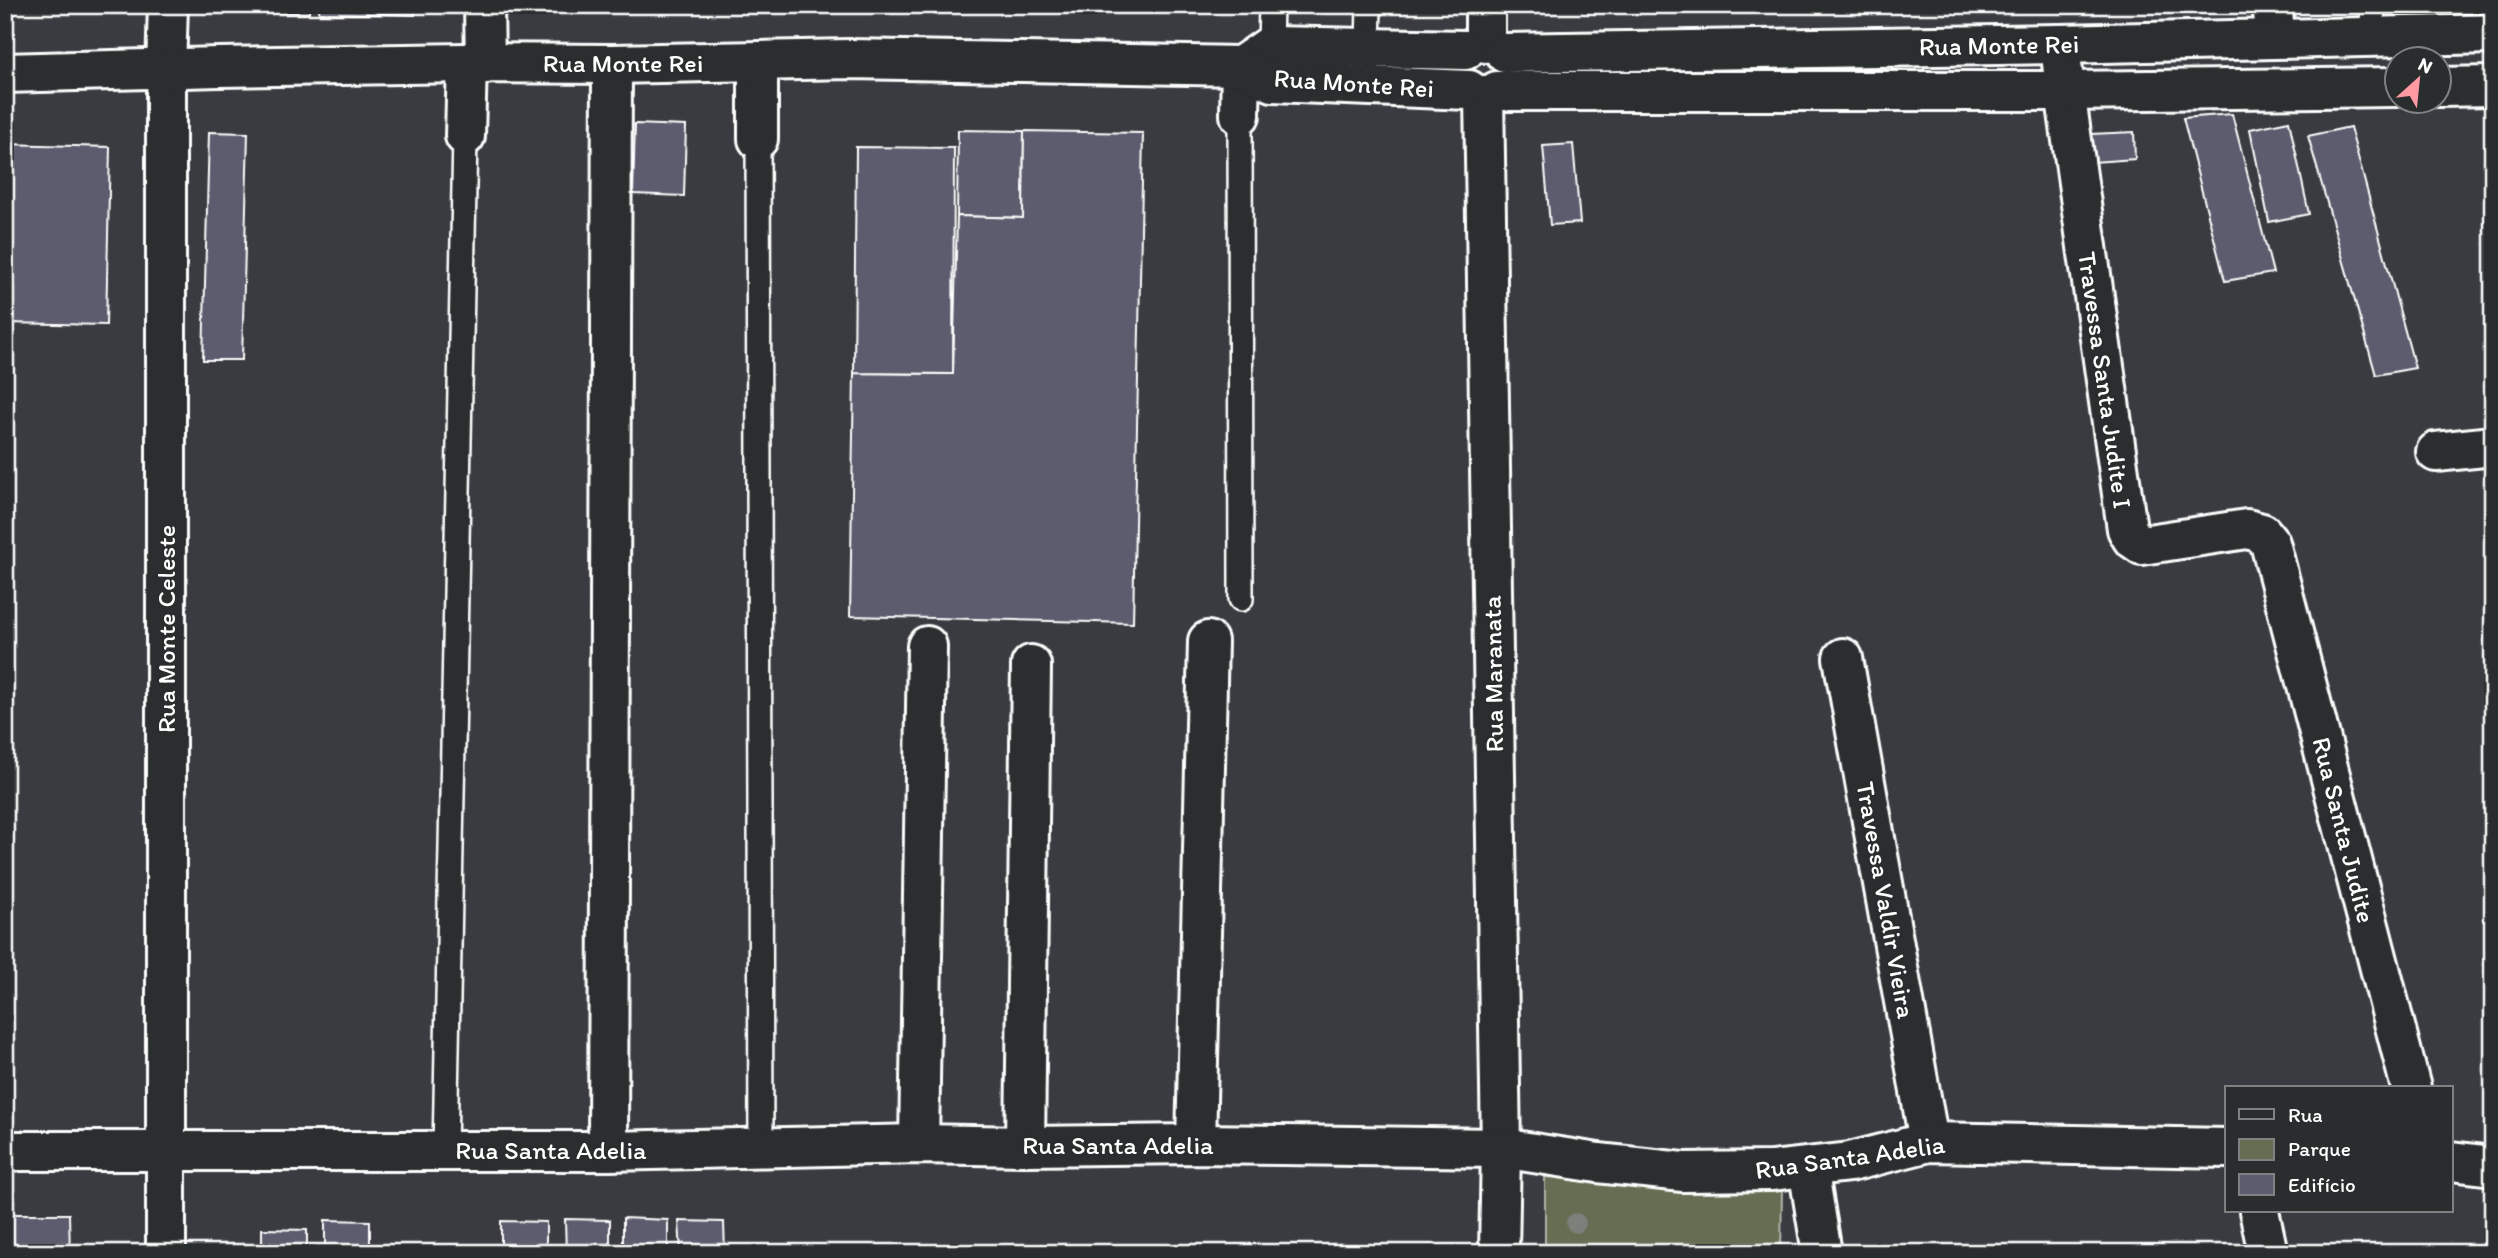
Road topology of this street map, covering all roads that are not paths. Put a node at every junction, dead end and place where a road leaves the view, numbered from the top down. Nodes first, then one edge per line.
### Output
1 (168, 5) edge
2 (484, 5) edge
3 (1271, 5) edge
4 (1369, 5) edge
5 (1485, 5) edge
6 (2372, 21) edge
7 (2274, 22) edge
8 (2493, 34) edge
9 (2060, 44) junction
10 (1368, 48) junction
11 (1485, 48) junction
12 (1255, 56) junction
13 (758, 62) junction
14 (476, 64) junction
15 (612, 64) junction
16 (166, 70) junction
17 (5, 73) edge
18 (2493, 86) edge
19 (2382, 87) edge
20 (2452, 87) edge
21 (1483, 92) junction
22 (2065, 92) junction
23 (1240, 115) joint
24 (465, 136) joint
25 (758, 139) joint
26 (2493, 446) edge
27 (2437, 452) dead end
28 (2278, 572) joint
29 (1241, 598) dead end
30 (1208, 641) dead end
31 (927, 646) dead end
32 (1843, 658) dead end
33 (1031, 665) dead end
34 (2410, 1086) edge
35 (1928, 1142) junction
36 (919, 1144) junction
37 (1196, 1144) junction
38 (1025, 1146) junction
39 (761, 1147) junction
40 (1501, 1148) junction
41 (2225, 1149) edge
42 (5, 1151) edge
43 (445, 1151) junction
44 (608, 1151) junction
45 (166, 1152) junction
46 (2452, 1161) edge
47 (2493, 1166) edge
48 (1808, 1167) junction
49 (2259, 1212) edge
50 (166, 1253) edge
51 (1499, 1253) edge
52 (1822, 1253) edge
53 (2268, 1253) edge

1 - 16 street, Rua Monte Celeste
2 - 14 street
3 - 12 lane
4 - 10 lane
5 - 11 street
6 - 7 street, Rua Monte Rei
6 - 8 street, Rua Monte Rei
7 - 9 street, Rua Monte Rei
9 - 11 street, Rua Monte Rei
9 - 22 street, Travessa Santa Judite I
10 - 11 street, Rua Monte Rei
10 - 12 street, Rua Monte Rei
11 - 21 street
12 - 13 street, Rua Monte Rei
12 - 21 street, Rua Monte Rei
12 - 23 street
13 - 15 street, Rua Monte Rei
13 - 25 street
14 - 15 street, Rua Monte Rei
14 - 16 street, Rua Monte Rei
14 - 24 street
15 - 44 street
16 - 17 street, Rua Monte Rei
16 - 45 street, Rua Monte Celeste
18 - 20 street
19 - 22 street, Rua Monte Rei
21 - 22 street, Rua Monte Rei
21 - 40 street, Rua Maranata
22 - 28 street, Travessa Santa Judite I
23 - 29 lane
24 - 43 lane
25 - 39 lane
26 - 27 street
28 - 34 street, Rua Santa Judite
30 - 37 street
31 - 36 street
32 - 35 street, Travessa Valdir Vieira
33 - 38 street
35 - 41 street, Rua Santa Adelia
35 - 48 street, Rua Santa Adelia
36 - 38 street, Rua Santa Adelia
36 - 39 street, Rua Santa Adelia
37 - 38 street, Rua Santa Adelia
37 - 40 street, Rua Santa Adelia
39 - 44 street, Rua Santa Adelia
40 - 48 street, Rua Santa Adelia
40 - 51 street, Rua Maranata
42 - 45 street, Rua Santa Adelia
43 - 44 street, Rua Santa Adelia
43 - 45 street, Rua Santa Adelia
45 - 50 street, Rua Monte Celeste
46 - 47 street
48 - 52 street
49 - 53 street

